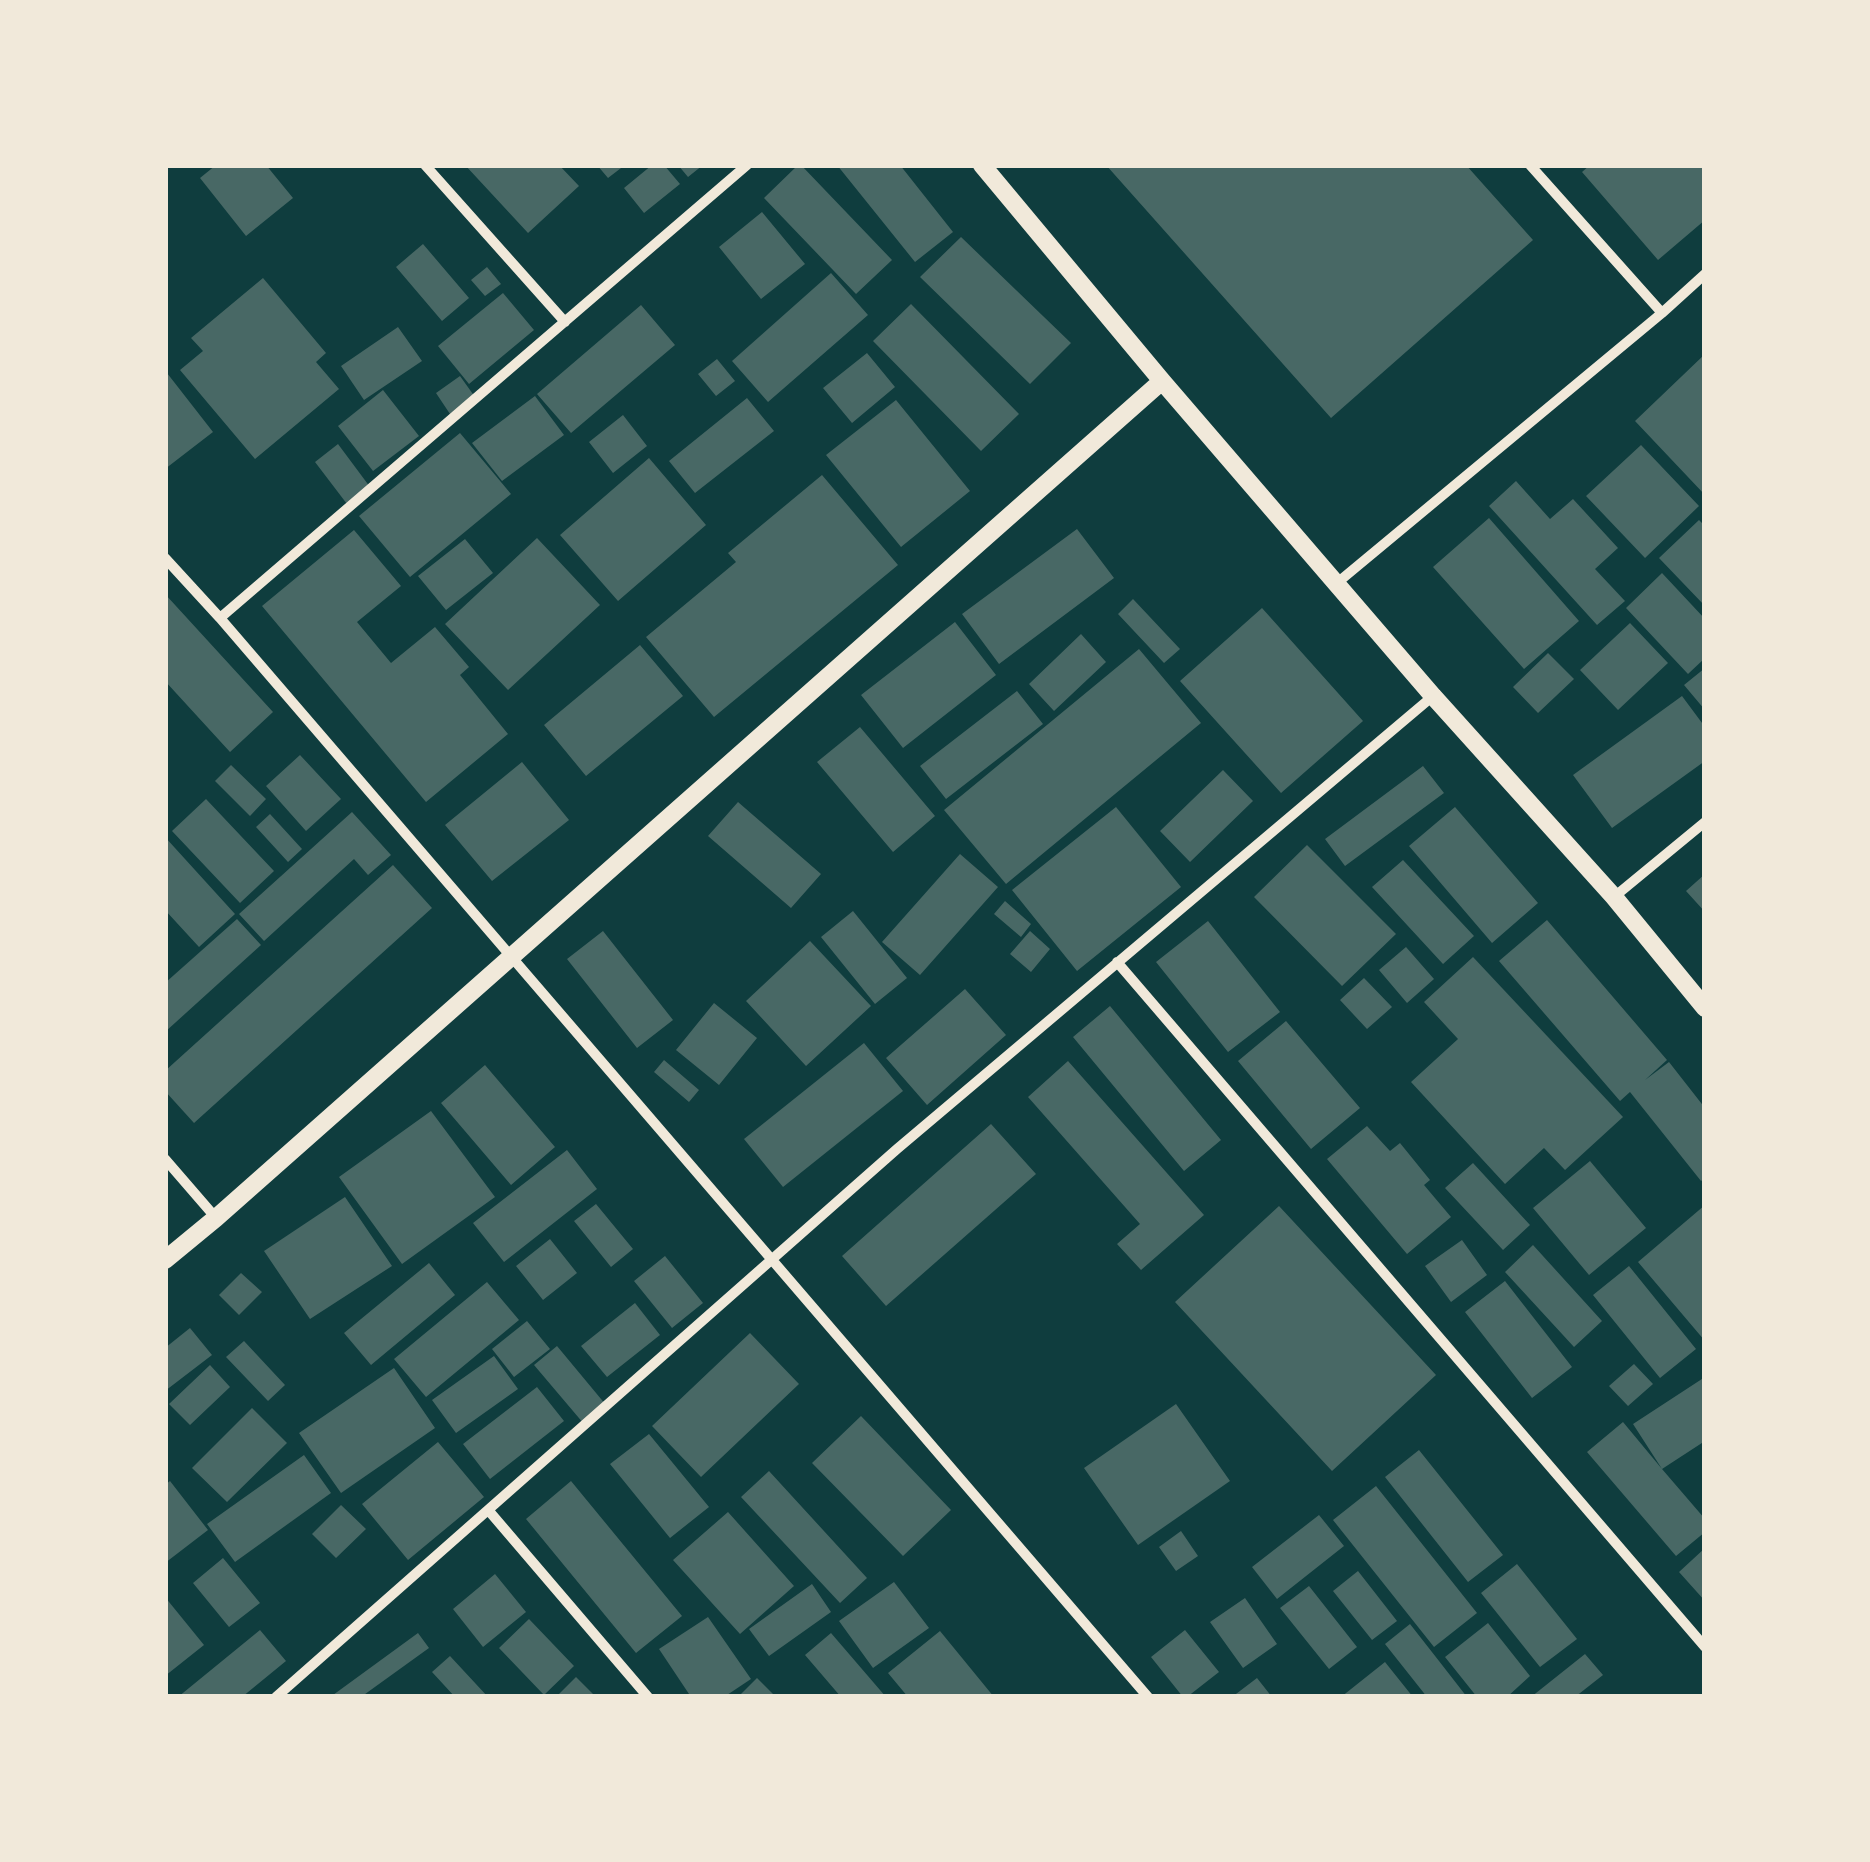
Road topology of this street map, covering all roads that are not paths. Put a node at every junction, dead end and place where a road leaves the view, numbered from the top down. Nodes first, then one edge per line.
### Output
1 (425, 165) edge
2 (746, 165) edge
3 (982, 165) edge
4 (1530, 165) edge
5 (1705, 274) edge
6 (1662, 313) junction
7 (564, 322) junction
8 (1162, 382) junction
9 (165, 558) edge
10 (1338, 583) junction
11 (220, 618) junction
12 (1434, 696) junction
13 (1705, 822) edge
14 (1614, 898) junction
15 (511, 958) junction
16 (1116, 962) junction
17 (1705, 1008) edge
18 (165, 1159) edge
19 (216, 1218) junction
20 (165, 1260) edge
21 (771, 1260) junction
22 (489, 1511) junction
23 (1705, 1647) edge
24 (276, 1697) edge
25 (648, 1697) edge
26 (1148, 1697) edge

1 - 7 street
2 - 7 street
3 - 8 street
4 - 6 street
5 - 6 street
6 - 10 street
7 - 11 street
8 - 10 street
8 - 15 street
9 - 11 street
10 - 12 street
11 - 15 street
12 - 14 street
12 - 16 street
13 - 14 street
14 - 17 street
15 - 19 street
15 - 21 street
16 - 21 street
16 - 23 street
18 - 19 street
19 - 20 street
21 - 22 street
21 - 26 street
22 - 24 street
22 - 25 street

